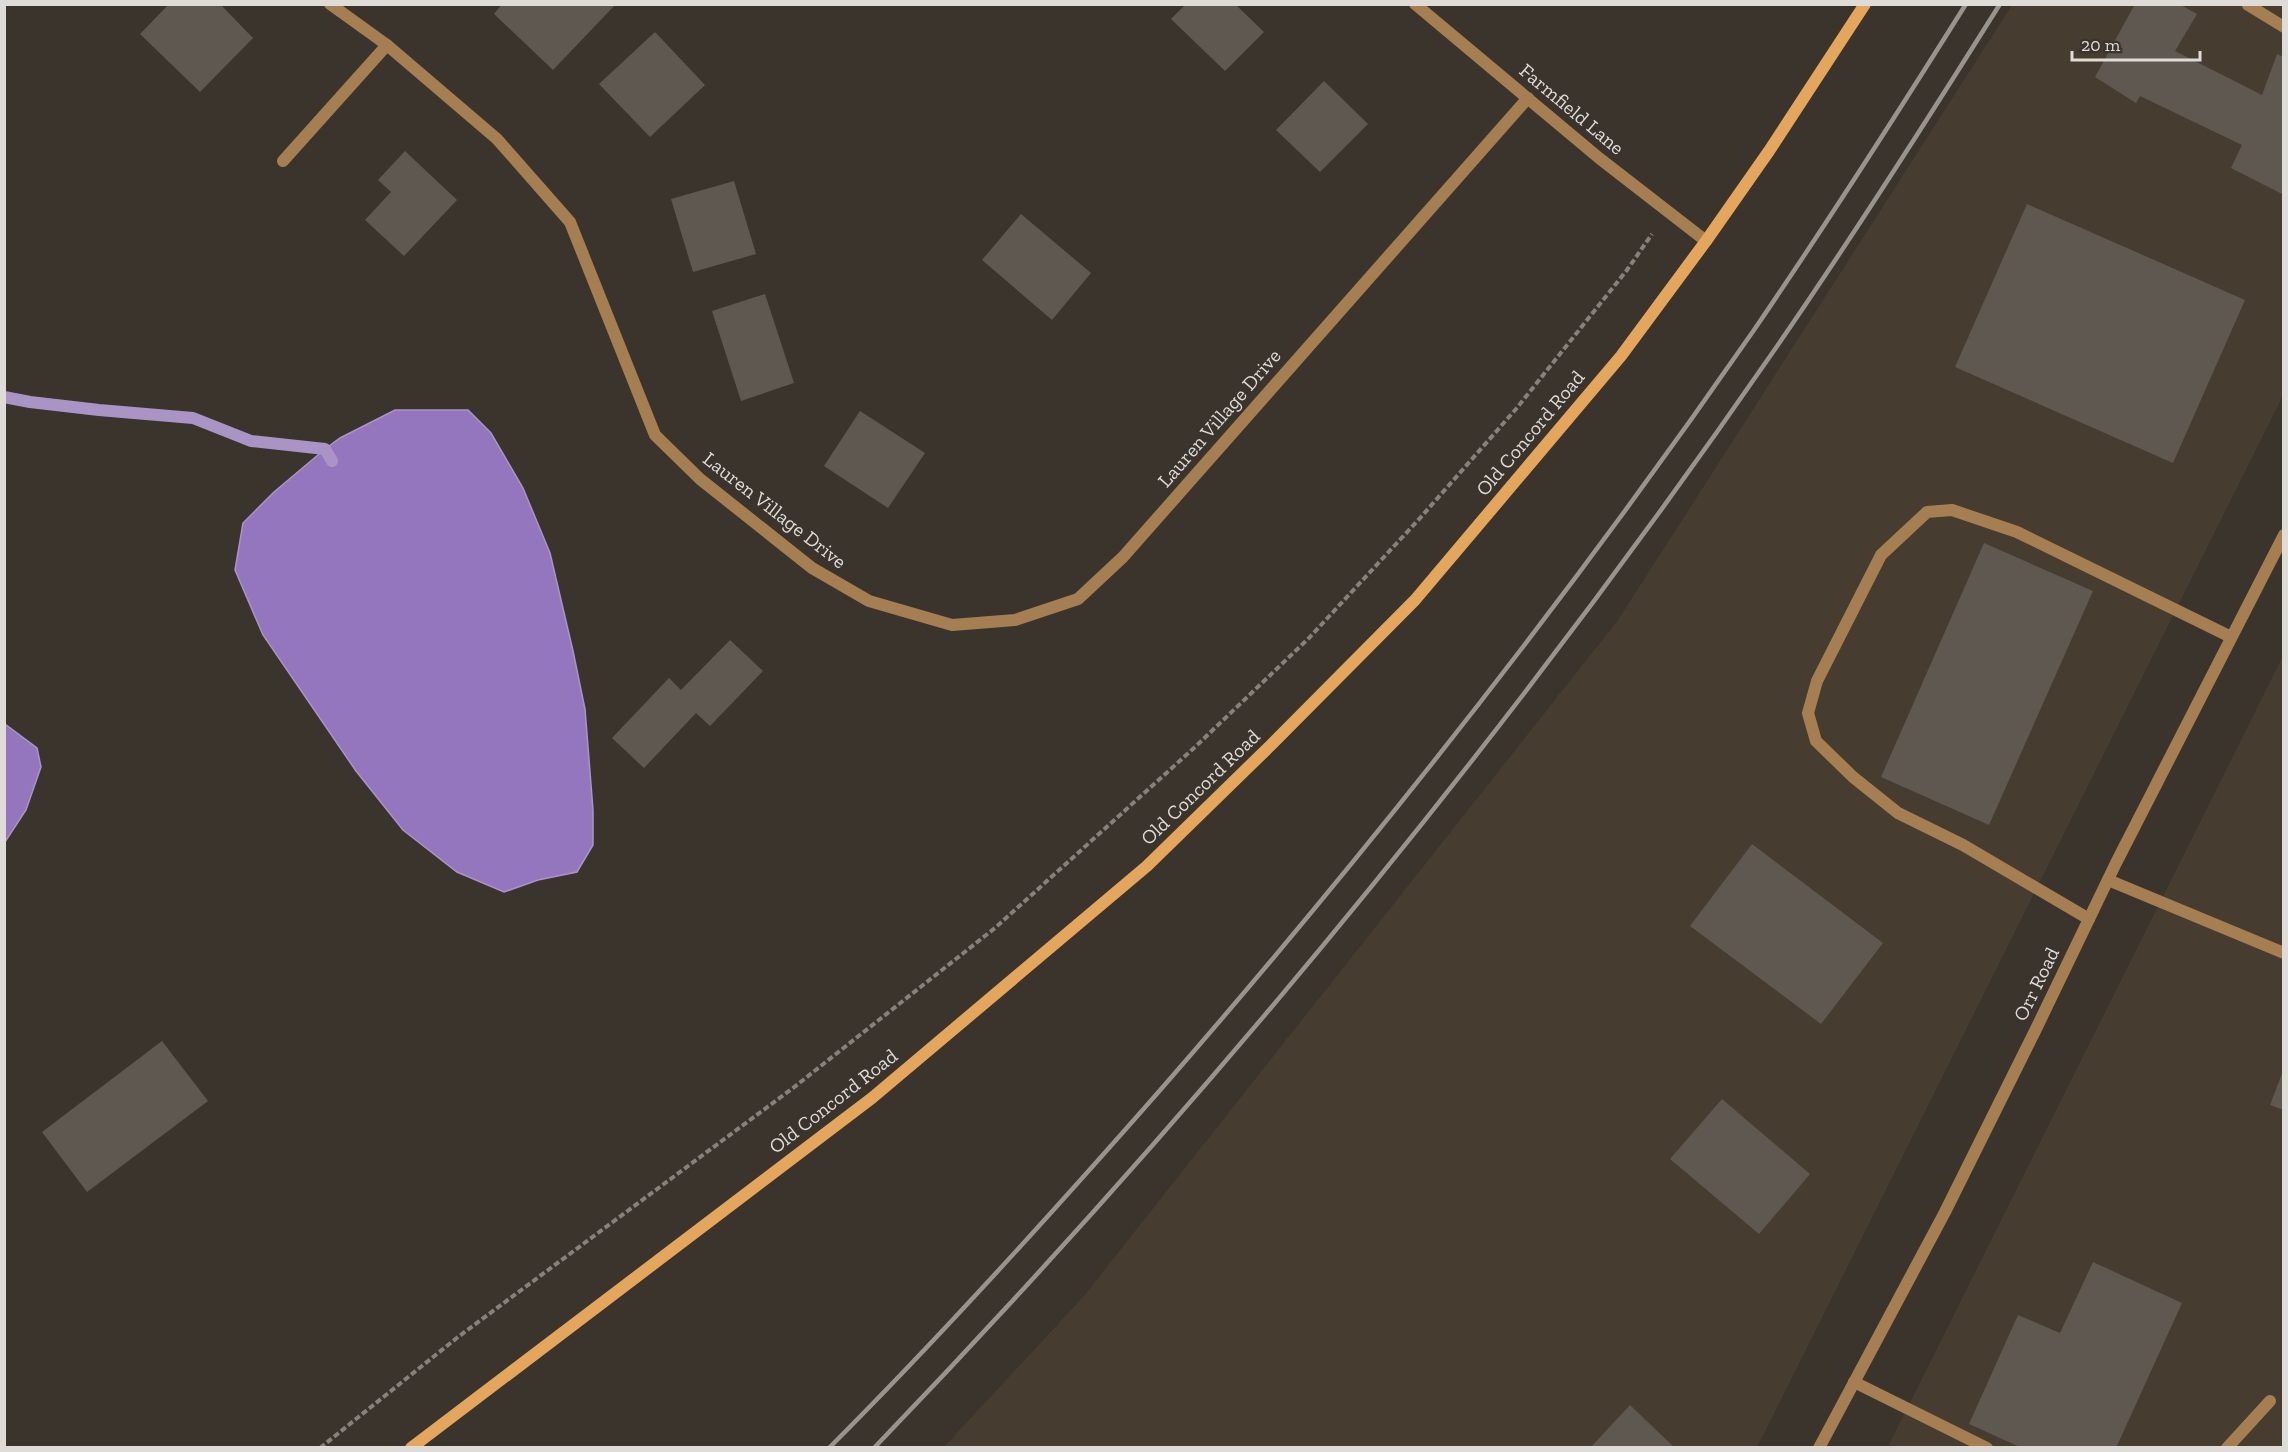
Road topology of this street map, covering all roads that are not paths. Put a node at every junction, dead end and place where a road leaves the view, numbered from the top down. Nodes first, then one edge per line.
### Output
1 (330, 4) edge
2 (1415, 4) edge
3 (1865, 4) edge
4 (2248, 5) edge
5 (2283, 27) edge
6 (387, 45) junction
7 (1528, 98) junction
8 (284, 161) dead end
9 (1706, 241) junction
10 (2283, 535) edge
11 (2280, 551) edge
12 (2231, 637) junction
13 (2108, 880) junction
14 (2089, 918) junction
15 (2283, 953) edge
16 (1854, 1382) junction
17 (2270, 1401) dead end
18 (411, 1448) edge
19 (1820, 1448) edge
20 (1987, 1448) edge
21 (2227, 1448) edge

1 - 6 street, Lauren Village Drive
2 - 7 street, Farmfield Lane
3 - 9 street, Old Concord Road
4 - 5 street
6 - 7 street, Lauren Village Drive
6 - 8 street
7 - 9 street, Farmfield Lane
9 - 18 street, Old Concord Road
10 - 11 street, Orr Road
11 - 12 street, Orr Road
12 - 13 street, Orr Road
12 - 14 street
13 - 14 street, Orr Road
13 - 15 street
14 - 16 street, Orr Road
16 - 19 street, Orr Road
16 - 20 street
17 - 21 street

